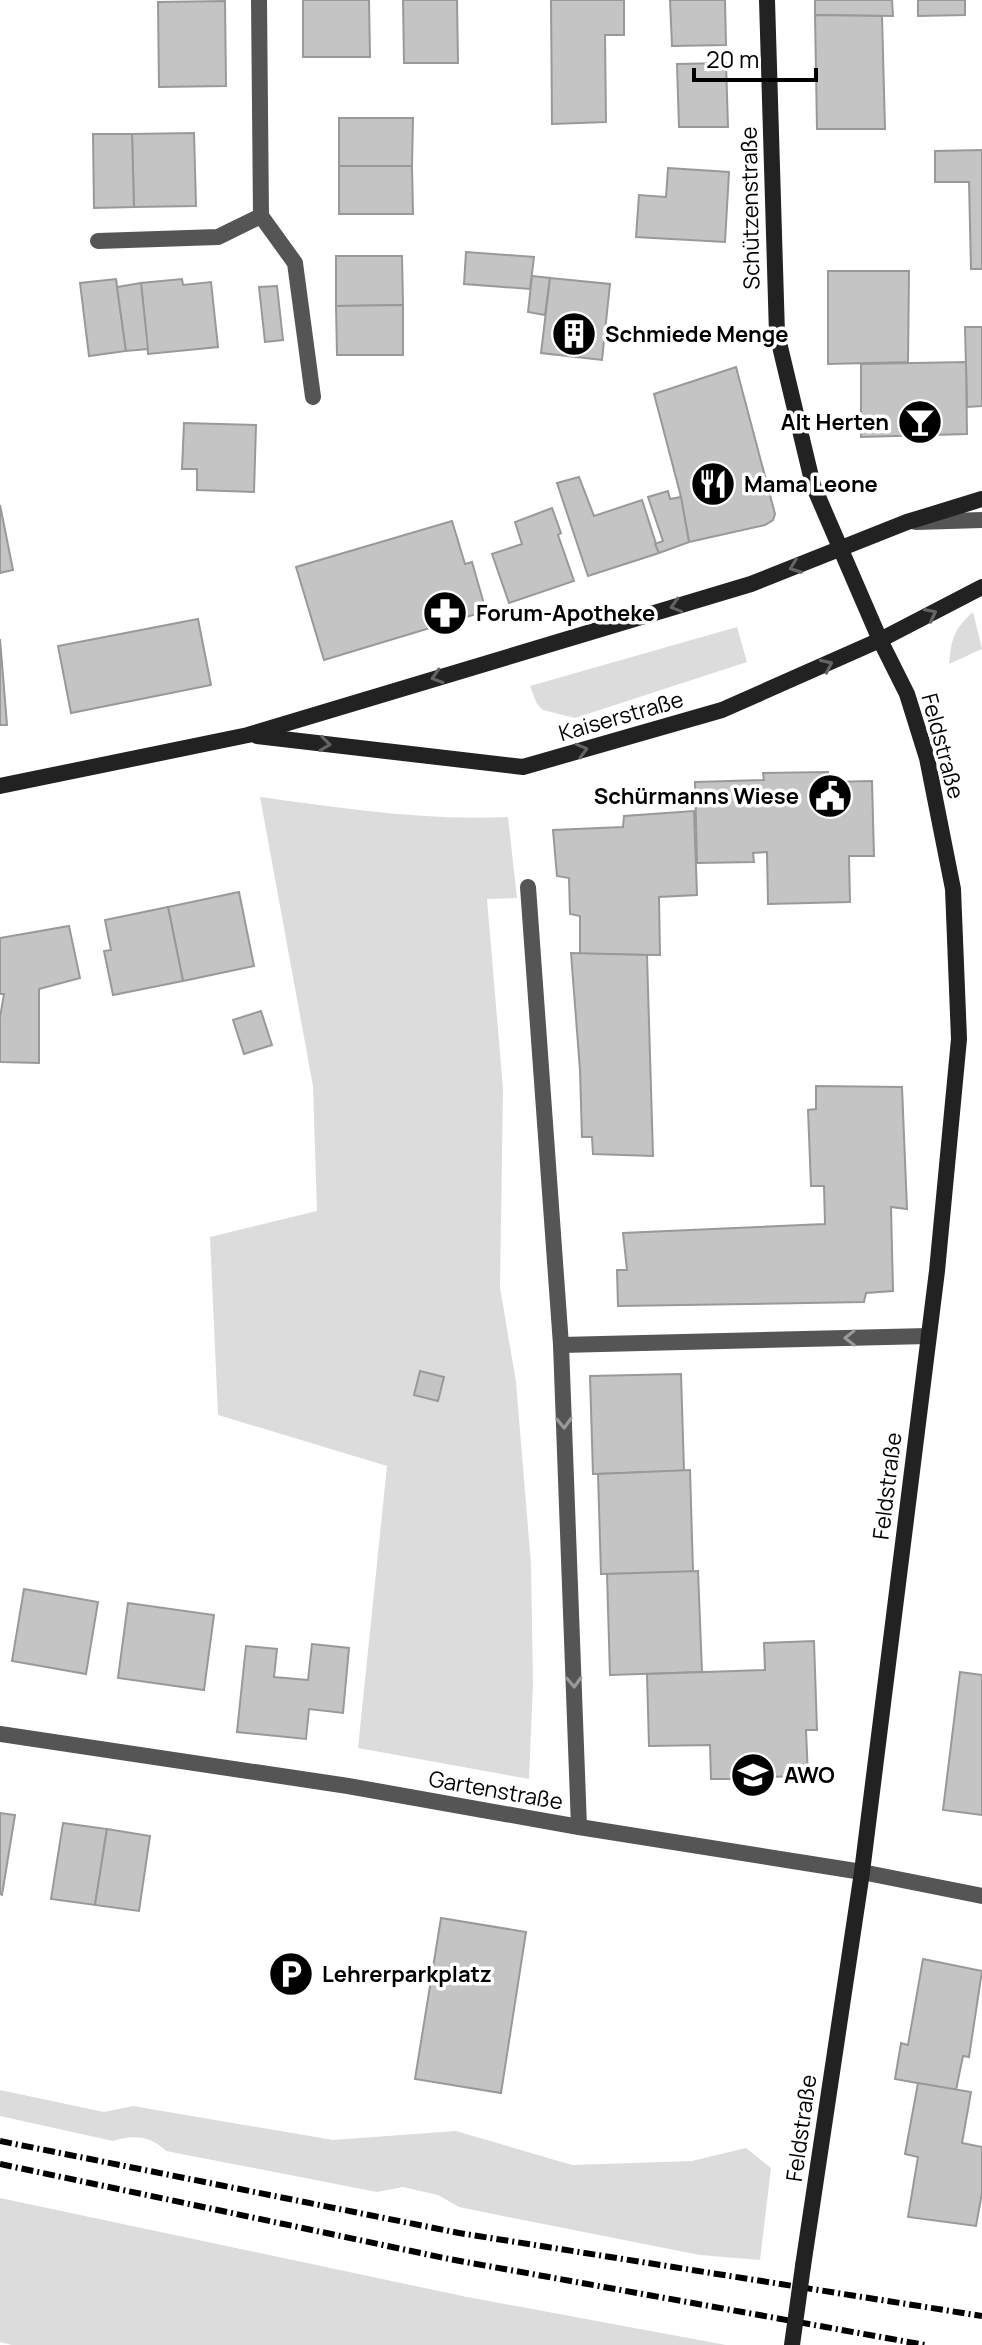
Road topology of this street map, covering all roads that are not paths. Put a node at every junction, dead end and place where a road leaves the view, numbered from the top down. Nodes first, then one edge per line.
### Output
1 (259, 0) edge
2 (767, 0) edge
3 (261, 216) junction
4 (98, 241) dead end
5 (313, 397) dead end
6 (982, 499) edge
7 (982, 520) edge
8 (907, 522) junction
9 (839, 550) junction
10 (982, 587) edge
11 (880, 640) junction
12 (248, 735) junction
13 (0, 786) edge
14 (528, 887) dead end
15 (928, 1336) junction
16 (561, 1345) junction
17 (0, 1734) edge
18 (579, 1827) junction
19 (862, 1872) junction
20 (982, 1896) edge
21 (792, 2345) edge

1 - 3 street
2 - 9 main road, Schützenstraße
3 - 4 street
3 - 5 street
6 - 8 main road, Kaiserstraße
7 - 8 street, Kaiserstraße
8 - 9 main road, Kaiserstraße
9 - 11 main road, Schützenstraße
9 -> 12 main road, Kaiserstraße
11 -> 10 main road, Kaiserstraße
12 -> 11 main road, Kaiserstraße
11 - 15 main road, Feldstraße
12 - 13 main road, Kaiserstraße
14 - 16 street
15 -> 16 street
15 - 19 main road, Feldstraße
16 -> 18 street
17 - 18 street, Gartenstraße
18 - 19 street, Gartenstraße
19 - 20 street, Gartenstraße
19 - 21 main road, Feldstraße, bridge

